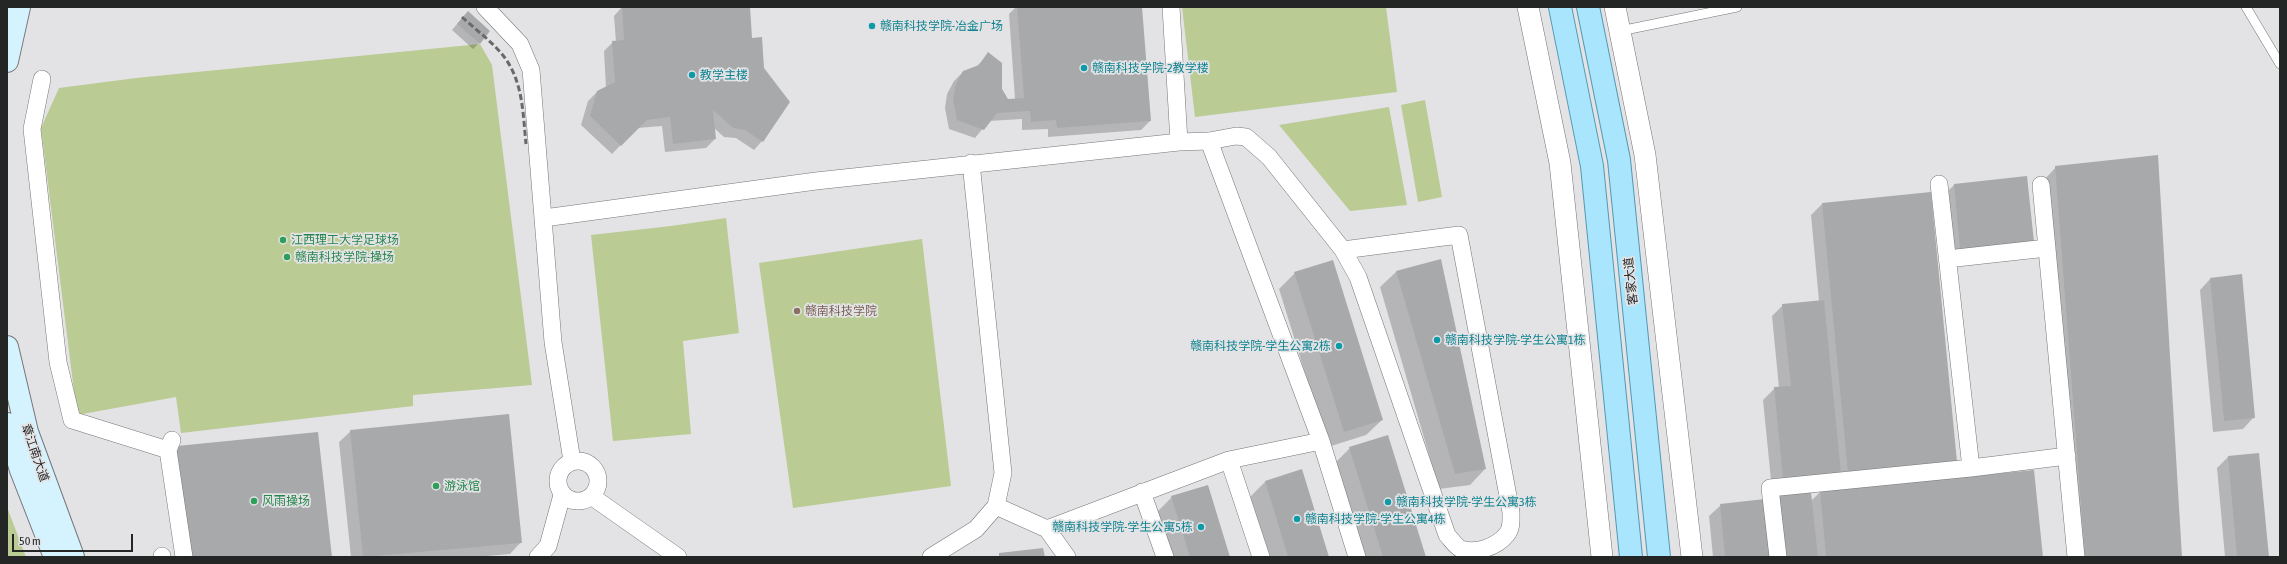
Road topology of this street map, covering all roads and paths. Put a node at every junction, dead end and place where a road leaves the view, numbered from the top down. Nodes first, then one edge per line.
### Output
1 (19, 7) edge
2 (485, 7) edge
3 (1171, 7) edge
4 (1528, 7) edge
5 (1560, 7) edge
6 (1588, 7) edge
7 (1615, 7) edge
8 (1738, 7) edge
9 (2246, 7) edge
10 (1620, 31) junction
11 (7, 61) edge
12 (2280, 64) edge
13 (42, 79) dead end
14 (1209, 141) junction
15 (1179, 142) junction
16 (971, 164) junction
17 (1939, 184) dead end
18 (2041, 185) dead end
19 (544, 218) junction
20 (2047, 248) junction
21 (1343, 250) junction
22 (1947, 259) junction
23 (7, 347) edge
24 (7, 424) edge
25 (1321, 441) junction
26 (2067, 456) junction
27 (1229, 460) junction
28 (572, 461) junction
29 (1970, 468) junction
30 (1142, 492) junction
31 (562, 495) junction
32 (591, 496) junction
33 (996, 506) junction
34 (1047, 529) junction
35 (55, 557) edge
36 (73, 557) edge
37 (184, 557) edge
38 (538, 557) edge
39 (678, 557) edge
40 (930, 557) edge
41 (1067, 557) edge
42 (1165, 557) edge
43 (1261, 557) edge
44 (1357, 557) edge
45 (1602, 557) edge
46 (1631, 557) edge
47 (1659, 557) edge
48 (1692, 557) edge
49 (1778, 557) edge
50 (2076, 557) edge

1 - 11 main road
2 - 19 street
3 - 15 street
4 - 45 street
5 - 46 main road
6 - 47 main road, 客家大道
7 - 10 street
8 - 10 lane
9 - 12 lane
10 - 48 street
13 - 37 street
14 - 15 street
14 - 21 street
14 - 25 street
15 - 16 street
16 - 19 street
16 - 33 street
17 - 22 street
18 - 20 street
19 - 28 street
20 - 22 street
20 - 26 street
21 - 21 street
22 - 29 street
23 - 36 main road, 章江南大道
24 - 35 main road, 章江南大道
25 - 27 street
25 - 44 street
26 - 29 street
26 - 50 street
27 - 30 street
27 - 43 street
28 - 31 street
28 - 32 street
29 - 49 street
30 - 34 street
30 - 42 street
31 - 32 street
31 - 38 street
32 - 39 street
33 - 34 street
33 - 40 street
34 - 41 street

